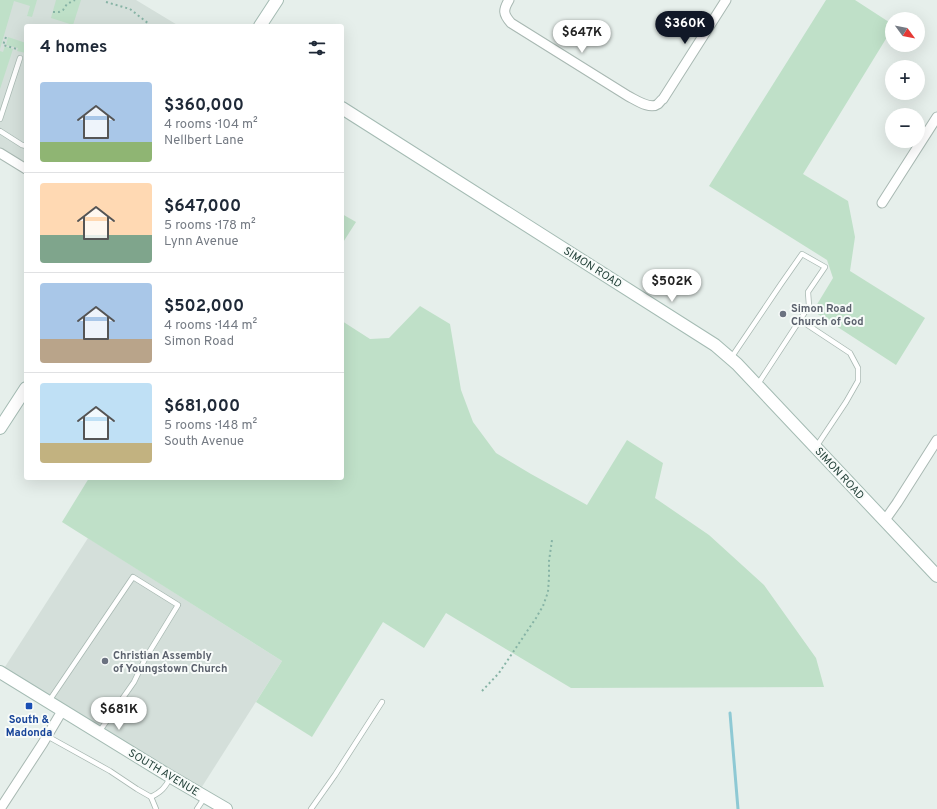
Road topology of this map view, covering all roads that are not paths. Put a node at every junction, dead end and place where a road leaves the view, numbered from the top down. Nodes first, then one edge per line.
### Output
1 (277, 0) edge
2 (509, 0) edge
3 (726, 0) edge
4 (261, 24) edge
5 (20, 58) dead end
6 (344, 109) edge
7 (937, 117) edge
8 (0, 119) edge
9 (0, 131) edge
10 (24, 146) edge
11 (0, 153) edge
12 (24, 168) edge
13 (882, 204) dead end
14 (800, 320) junction
15 (731, 358) junction
16 (757, 385) junction
17 (24, 391) edge
18 (0, 428) edge
19 (937, 440) edge
20 (816, 448) junction
21 (885, 520) junction
22 (937, 576) edge
23 (0, 672) edge
24 (48, 702) junction
25 (382, 702) dead end
26 (62, 711) junction
27 (99, 733) junction
28 (47, 736) junction
29 (170, 776) junction
30 (152, 797) junction
31 (205, 797) junction
32 (0, 809) edge
33 (156, 809) edge
34 (198, 809) edge
35 (226, 809) edge
36 (311, 809) edge

1 - 4 street
2 - 3 street
5 - 8 lane
6 - 15 street, SIMON ROAD
7 - 13 street
9 - 10 lane
11 - 12 street
14 - 15 lane
14 - 16 lane
14 - 20 lane
15 - 16 street, SIMON ROAD
16 - 20 street, SIMON ROAD
17 - 18 street
19 - 21 street
20 - 21 street, SIMON ROAD
21 - 22 street, SIMON ROAD
23 - 24 street, SOUTH AVENUE
24 - 26 street, SOUTH AVENUE
24 - 27 lane
25 - 36 lane
26 - 27 street, SOUTH AVENUE
26 - 28 street
27 - 29 street, SOUTH AVENUE
28 - 30 lane
28 - 32 street
29 - 30 lane
29 - 31 street, SOUTH AVENUE
30 - 33 lane
31 - 34 lane
31 - 35 street, SOUTH AVENUE

